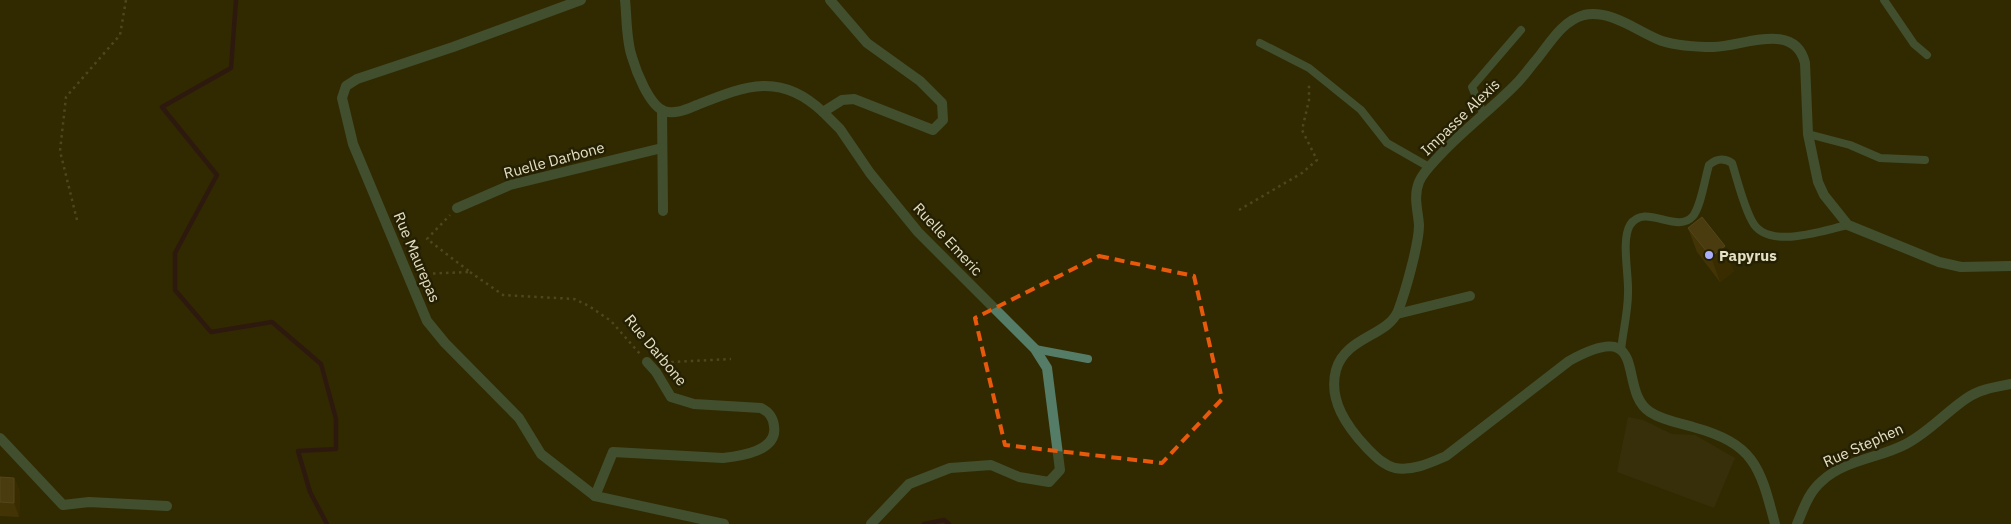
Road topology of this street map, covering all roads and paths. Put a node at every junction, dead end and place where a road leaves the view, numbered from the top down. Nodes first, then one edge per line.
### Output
1 (126, 0) edge
2 (581, 0) edge
3 (625, 0) edge
4 (830, 0) edge
5 (1884, 0) edge
6 (1521, 30) dead end
7 (1260, 43) dead end
8 (1927, 55) dead end
9 (1309, 68) junction
10 (662, 110) junction
11 (823, 112) junction
12 (1483, 113) junction
13 (1808, 134) junction
14 (662, 148) junction
15 (1926, 160) dead end
16 (1429, 167) junction
17 (456, 208) joint
18 (1239, 210) dead end
19 (663, 211) dead end
20 (77, 220) dead end
21 (1848, 224) junction
22 (2011, 266) edge
23 (470, 272) junction
24 (408, 273) junction
25 (1470, 296) dead end
26 (1397, 314) junction
27 (1036, 349) junction
28 (1621, 350) junction
29 (731, 359) dead end
30 (1088, 359) dead end
31 (647, 362) joint
32 (656, 372) junction
33 (2011, 384) edge
34 (0, 438) edge
35 (595, 496) junction
36 (167, 506) dead end
37 (724, 524) edge
38 (871, 524) edge
39 (1775, 524) edge
40 (1797, 524) edge

1 - 20 path
2 - 24 street, Rue Maurepas
3 - 10 street
4 - 11 street
5 - 8 lane
6 - 12 lane
7 - 9 lane
9 - 16 lane
9 - 18 path
10 - 11 street, Ruelle Emeric
10 - 14 street
11 - 27 street, Ruelle Emeric
12 - 13 street, Impasse Alexis
12 - 16 street, Impasse Alexis
13 - 15 lane
13 - 21 street, Impasse Alexis
14 - 17 street, Ruelle Darbone
14 - 19 street
16 - 26 street, Impasse Alexis
17 - 23 path
21 - 22 street
21 - 28 lane
23 - 24 path
23 - 31 path, Rue Darbone
24 - 35 street, Rue Maurepas
25 - 26 street
26 - 28 street
27 - 30 lane
27 - 38 street, Ruelle Emeric
28 - 39 street
29 - 32 path
31 - 32 street, Rue Darbone
32 - 35 street, Rue Darbone
33 - 40 street, Rue Stephen
34 - 36 street
35 - 37 street, Rue Maurepas

